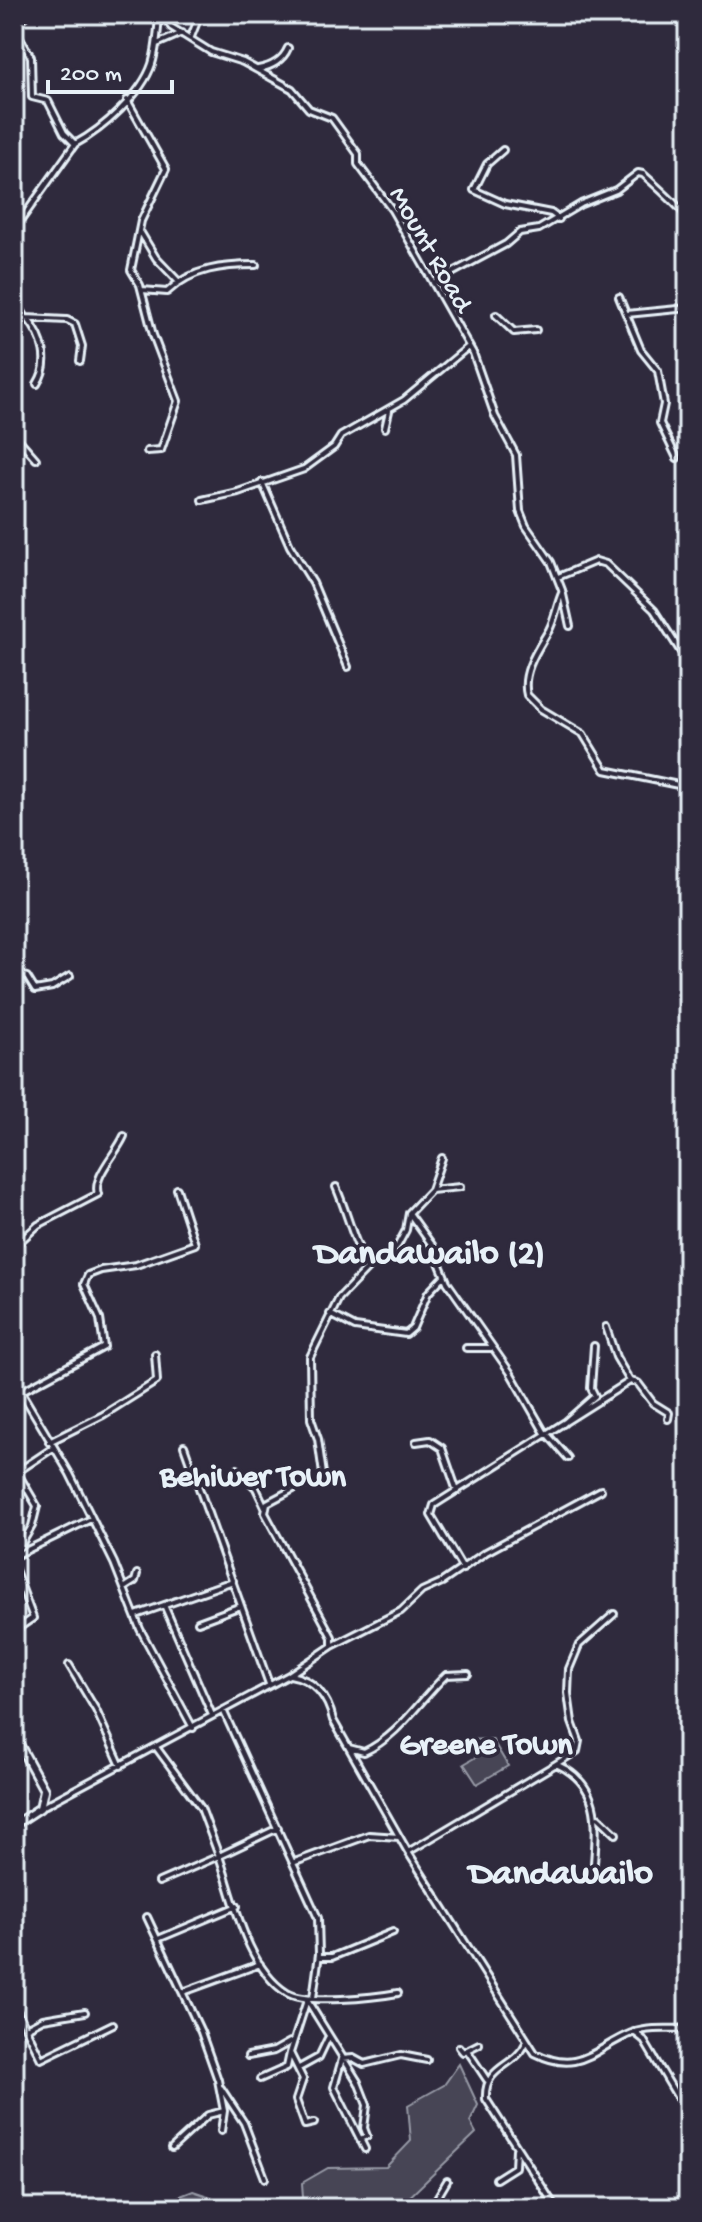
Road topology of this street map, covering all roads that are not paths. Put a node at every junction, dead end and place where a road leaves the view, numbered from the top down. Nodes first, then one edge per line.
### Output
1 (27, 14) edge
2 (161, 14) edge
3 (200, 14) edge
4 (15, 24) edge
5 (182, 33) junction
6 (191, 37) junction
7 (157, 44) junction
8 (288, 48) dead end
9 (255, 69) junction
10 (127, 100) junction
11 (75, 144) junction
12 (503, 150) dead end
13 (686, 212) edge
14 (559, 219) junction
15 (688, 219) edge
16 (14, 229) edge
17 (140, 230) junction
18 (256, 265) dead end
19 (178, 281) junction
20 (433, 283) junction
21 (142, 290) junction
22 (619, 297) dead end
23 (14, 298) edge
24 (688, 308) edge
25 (627, 314) junction
26 (496, 315) dead end
27 (28, 319) junction
28 (536, 330) dead end
29 (468, 347) junction
30 (80, 361) dead end
31 (37, 384) dead end
32 (389, 409) junction
33 (385, 428) dead end
34 (14, 434) edge
35 (147, 451) dead end
36 (677, 458) dead end
37 (36, 459) dead end
38 (262, 482) junction
39 (202, 500) dead end
40 (557, 577) junction
41 (562, 590) junction
42 (570, 626) dead end
43 (688, 663) edge
44 (348, 667) dead end
45 (688, 787) edge
46 (14, 973) edge
47 (70, 976) dead end
48 (124, 1136) dead end
49 (442, 1158) dead end
50 (336, 1187) dead end
51 (460, 1187) dead end
52 (177, 1189) dead end
53 (431, 1190) junction
54 (409, 1213) junction
55 (14, 1247) edge
56 (369, 1267) junction
57 (444, 1276) junction
58 (330, 1314) junction
59 (606, 1327) dead end
60 (594, 1346) dead end
61 (466, 1348) dead end
62 (491, 1348) junction
63 (155, 1354) dead end
64 (14, 1380) edge
65 (630, 1381) junction
66 (20, 1392) junction
67 (668, 1419) dead end
68 (562, 1426) junction
69 (547, 1434) junction
70 (49, 1442) junction
71 (416, 1442) dead end
72 (184, 1446) dead end
73 (53, 1448) junction
74 (568, 1458) dead end
75 (237, 1469) dead end
76 (601, 1490) dead end
77 (457, 1491) junction
78 (266, 1509) junction
79 (91, 1519) junction
80 (15, 1557) edge
81 (14, 1569) edge
82 (463, 1569) junction
83 (137, 1574) dead end
84 (233, 1581) junction
85 (124, 1588) junction
86 (164, 1605) junction
87 (241, 1606) junction
88 (614, 1614) dead end
89 (136, 1615) junction
90 (198, 1622) dead end
91 (14, 1631) edge
92 (332, 1646) junction
93 (69, 1665) dead end
94 (468, 1674) dead end
95 (289, 1675) junction
96 (269, 1684) junction
97 (223, 1710) junction
98 (212, 1715) junction
99 (193, 1728) junction
100 (14, 1735) edge
101 (156, 1747) junction
102 (347, 1747) junction
103 (556, 1764) junction
104 (121, 1767) junction
105 (40, 1808) junction
106 (598, 1817) junction
107 (14, 1825) edge
108 (278, 1828) junction
109 (616, 1834) dead end
110 (399, 1837) junction
111 (408, 1852) junction
112 (219, 1856) junction
113 (295, 1862) junction
114 (594, 1863) dead end
115 (159, 1882) dead end
116 (237, 1906) junction
117 (147, 1917) dead end
118 (393, 1932) dead end
119 (158, 1939) junction
120 (319, 1957) junction
121 (260, 1964) junction
122 (183, 1992) junction
123 (398, 1993) dead end
124 (310, 1999) junction
125 (14, 2004) edge
126 (85, 2012) dead end
127 (22, 2020) junction
128 (14, 2024) edge
129 (113, 2024) dead end
130 (26, 2028) junction
131 (688, 2029) edge
132 (634, 2032) junction
133 (328, 2038) junction
134 (291, 2041) junction
135 (526, 2043) junction
136 (479, 2044) dead end
137 (459, 2047) dead end
138 (467, 2050) junction
139 (290, 2053) junction
140 (248, 2056) dead end
141 (342, 2059) junction
142 (427, 2060) dead end
143 (299, 2068) junction
144 (260, 2079) dead end
145 (487, 2080) junction
146 (221, 2088) junction
147 (224, 2111) junction
148 (688, 2115) edge
149 (314, 2123) dead end
150 (221, 2131) dead end
151 (360, 2139) junction
152 (516, 2147) junction
153 (172, 2148) dead end
154 (365, 2149) dead end
155 (265, 2178) dead end
156 (496, 2179) dead end
157 (447, 2181) dead end
158 (431, 2208) edge
159 (556, 2208) edge

1 - 4 street
2 - 5 street, Mount Road
2 - 7 street
3 - 6 street
4 - 11 street
5 - 6 street, Mount Road
5 - 7 street
6 - 9 street, Mount Road
7 - 10 street
8 - 9 street
9 - 20 street, Mount Road
10 - 11 street
10 - 17 street
11 - 16 street
12 - 14 street
13 - 14 street
13 - 15 street
14 - 20 street
17 - 19 street
17 - 21 street
18 - 19 street
19 - 21 street
20 - 29 street, Mount Road
21 - 35 street
22 - 25 street
23 - 27 street
24 - 25 street
25 - 36 street
26 - 28 street
27 - 30 street
27 - 31 street
29 - 32 street
29 - 40 street, Mount Road
32 - 33 street
32 - 38 street
34 - 37 street
38 - 39 street
38 - 44 street
40 - 41 street, Mount Road
40 - 43 street
41 - 42 street, Mount Road
41 - 45 street
46 - 47 street
48 - 55 street
49 - 53 street
50 - 56 street
51 - 53 street
52 - 66 street
53 - 54 street
54 - 56 street
54 - 57 street
56 - 58 street
57 - 58 street
57 - 62 street
58 - 78 street
59 - 65 street
60 - 68 street
61 - 62 street
62 - 69 street
63 - 70 street
64 - 66 street
65 - 67 street
65 - 68 street
66 - 70 street
68 - 69 street
69 - 74 street
69 - 77 street
70 - 73 street
71 - 77 street
72 - 84 street
73 - 79 street
73 - 80 street
75 - 78 street
76 - 82 street
77 - 82 street
78 - 92 street
79 - 80 street
79 - 85 street
81 - 91 street
82 - 92 street
83 - 85 street
84 - 86 street
84 - 87 street
85 - 89 street
86 - 89 street
86 - 98 street
87 - 90 street
87 - 96 street
88 - 103 street
89 - 99 street
92 - 95 street
93 - 104 street
94 - 102 street
95 - 96 street
95 - 102 street
96 - 97 street
97 - 98 street
97 - 108 street
98 - 99 street
99 - 101 street
100 - 105 main road
101 - 104 street
101 - 112 street
102 - 110 street
103 - 106 street
103 - 111 street
104 - 105 street
105 - 107 main road
106 - 109 street
106 - 114 street
108 - 112 street
108 - 113 street
110 - 111 street
110 - 113 street
111 - 135 street
112 - 115 street
112 - 116 street
113 - 120 street
116 - 119 street
116 - 121 street
117 - 119 street
118 - 120 street
119 - 122 street
120 - 124 street
121 - 122 street
121 - 124 street
122 - 146 street
123 - 124 street
124 - 133 street
124 - 134 street
125 - 127 street
126 - 130 street
127 - 128 street
127 - 130 street
129 - 130 street
131 - 132 street
132 - 135 street
132 - 148 street
133 - 141 street
133 - 143 street
134 - 139 street
134 - 140 street
135 - 145 street
136 - 138 street
137 - 138 street
138 - 145 street
139 - 143 street
139 - 144 street
141 - 142 street
141 - 151 street
141 - 151 street
143 - 149 street
145 - 152 street
146 - 147 street
146 - 155 street
147 - 150 street
147 - 153 street
151 - 154 street
152 - 156 street
152 - 159 street
157 - 158 street

